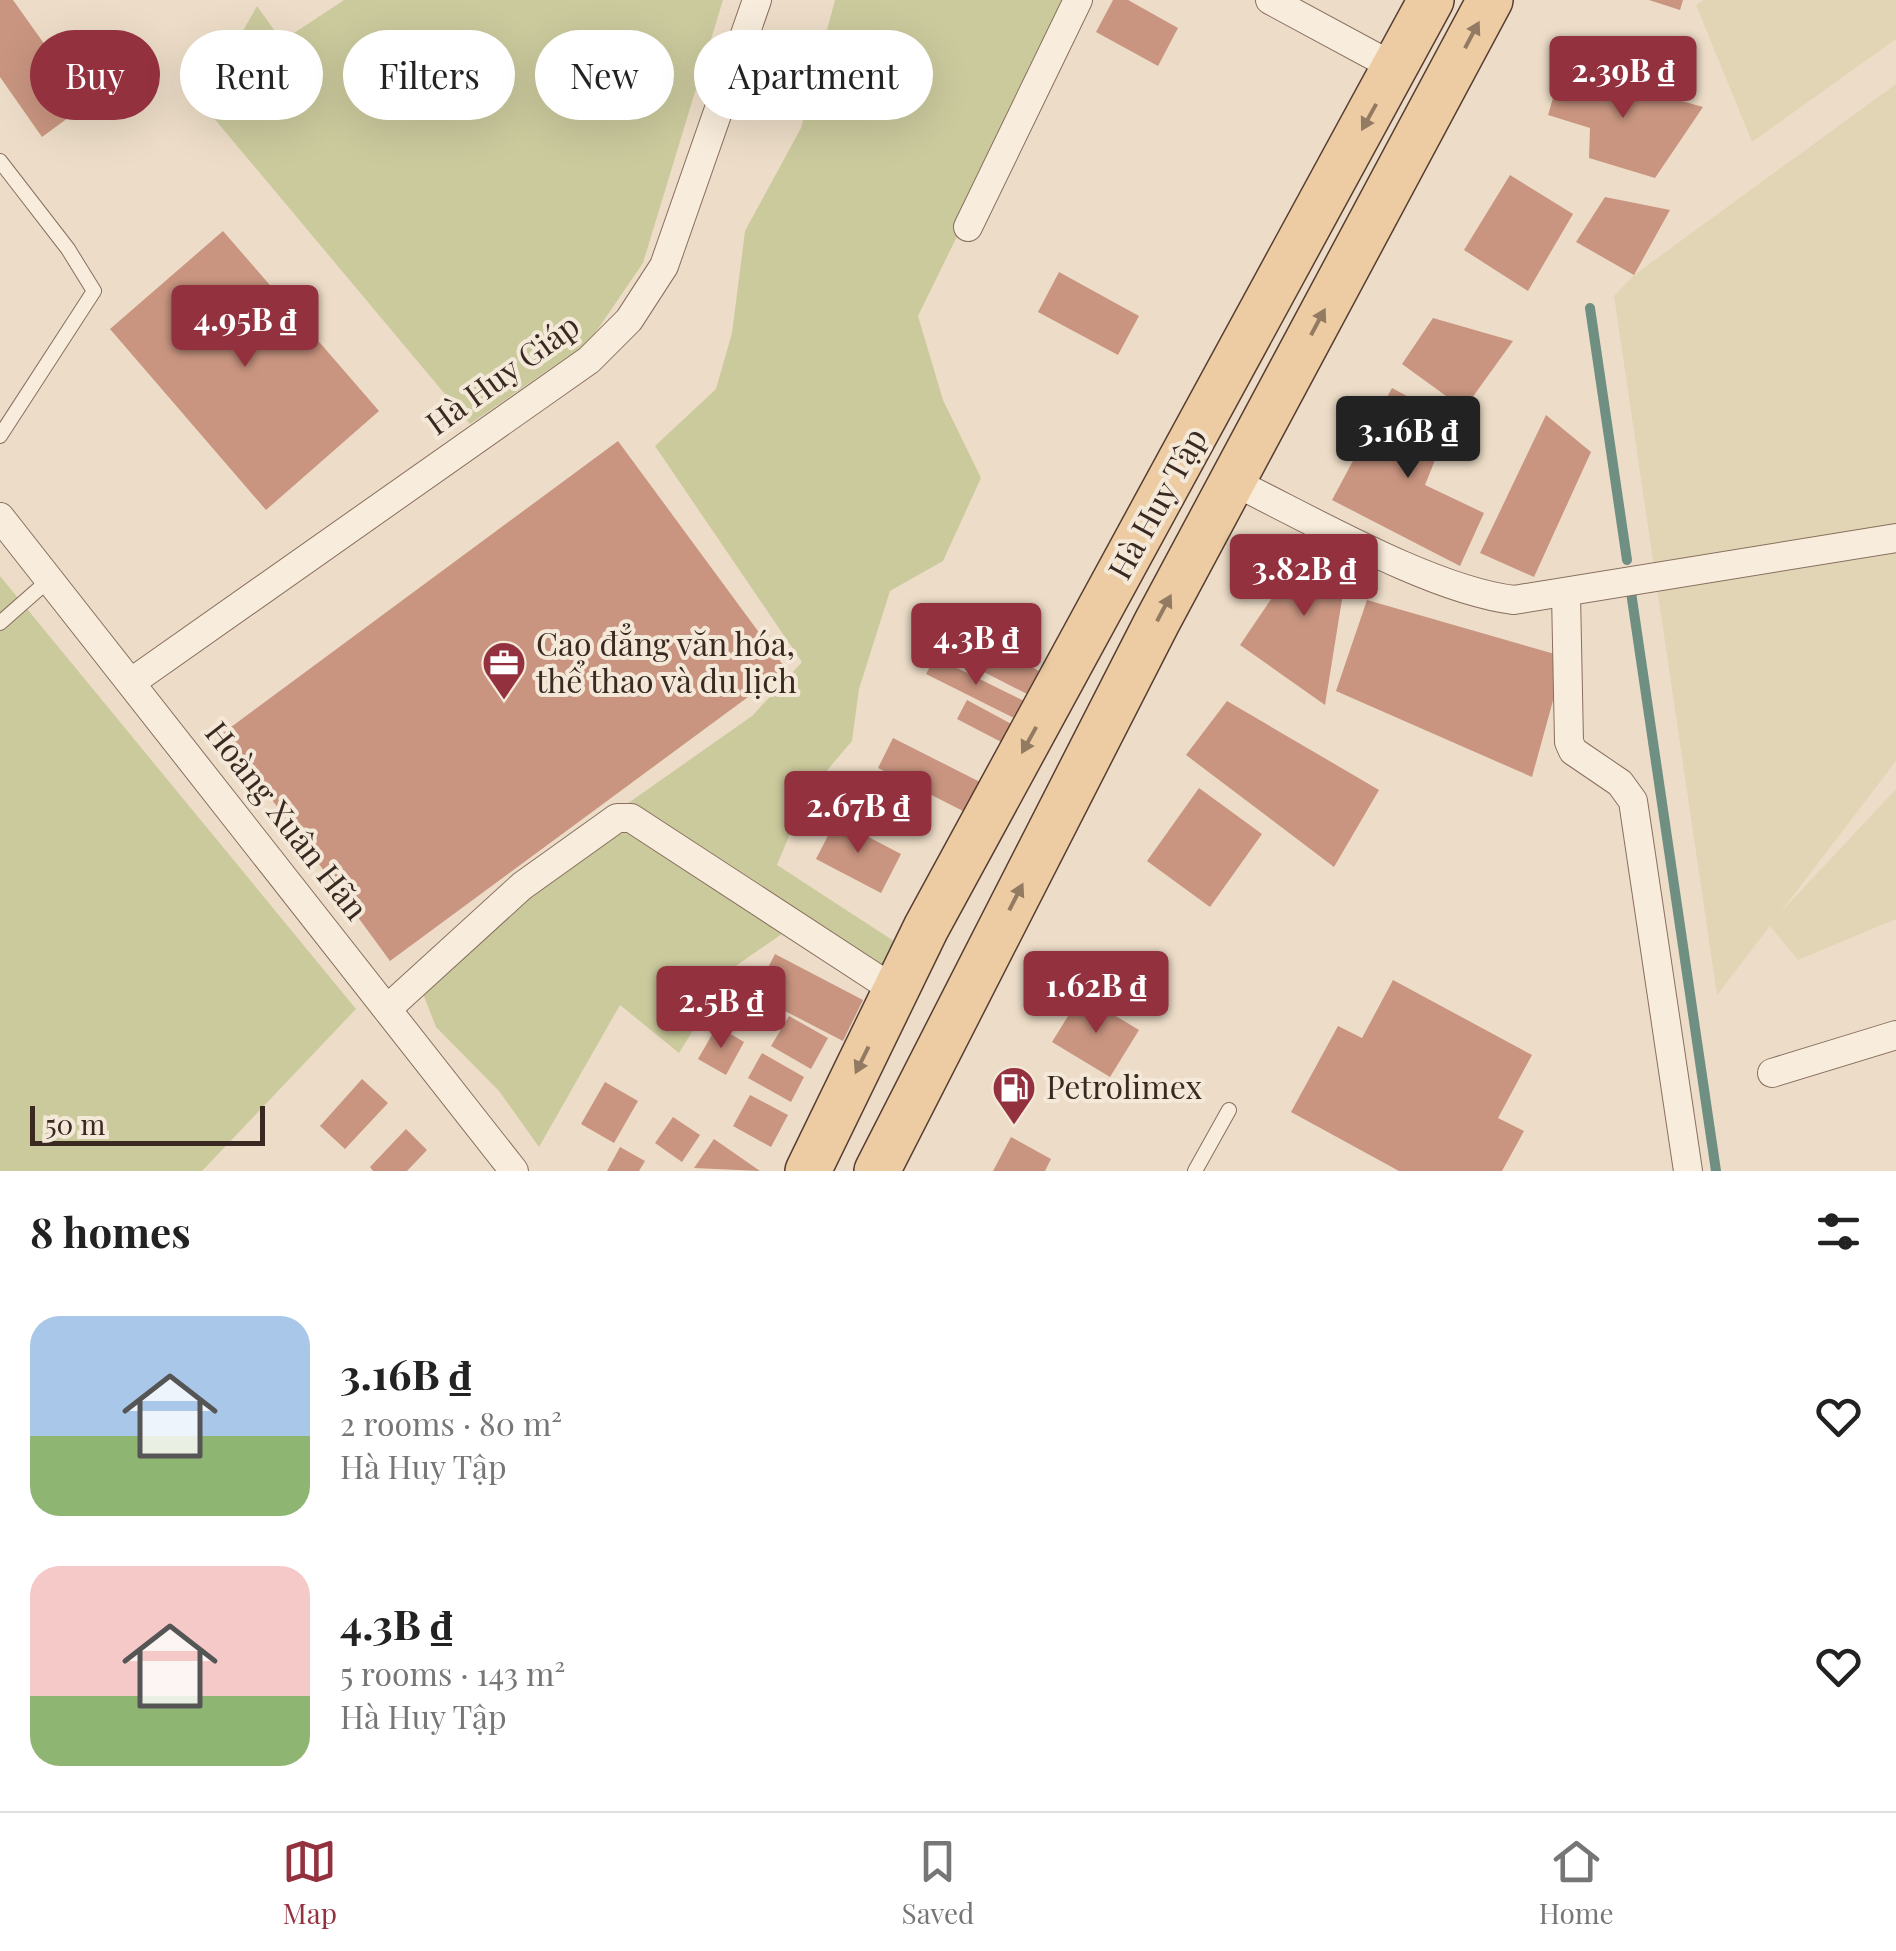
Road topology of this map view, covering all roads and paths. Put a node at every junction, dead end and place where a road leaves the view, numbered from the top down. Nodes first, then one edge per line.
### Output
1 (757, 0) edge
2 (1078, 0) edge
3 (1270, 0) edge
4 (1431, 0) edge
5 (1490, 0) edge
6 (1396, 68) junction
7 (0, 161) edge
8 (968, 227) dead end
9 (0, 436) edge
10 (1232, 481) junction
11 (0, 517) edge
12 (1896, 538) edge
13 (50, 579) junction
14 (1566, 594) junction
15 (0, 622) edge
16 (132, 681) junction
17 (896, 991) junction
18 (388, 1009) junction
19 (1896, 1035) edge
20 (1772, 1073) dead end
21 (1229, 1110) dead end
22 (514, 1171) edge
23 (808, 1171) edge
24 (876, 1171) edge
25 (1196, 1171) edge
26 (1688, 1171) edge

1 - 16 street, Hà Huy Giáp
2 - 8 street
3 - 6 street
4 - 6 main road, Hà Huy Tập
10 -> 5 main road, Hà Huy Tập
6 -> 17 main road, Hà Huy Tập
7 - 9 lane
10 - 14 street
24 -> 10 main road, Hà Huy Tập
11 - 13 street, Hoàng Xuân Hãn
12 - 14 street
13 - 15 lane
13 - 16 street, Hoàng Xuân Hãn
14 - 26 street
16 - 18 street, Hoàng Xuân Hãn
17 - 18 street
17 -> 23 main road, Hà Huy Tập
18 - 22 street, Hoàng Xuân Hãn
19 - 20 street
21 - 25 lane

